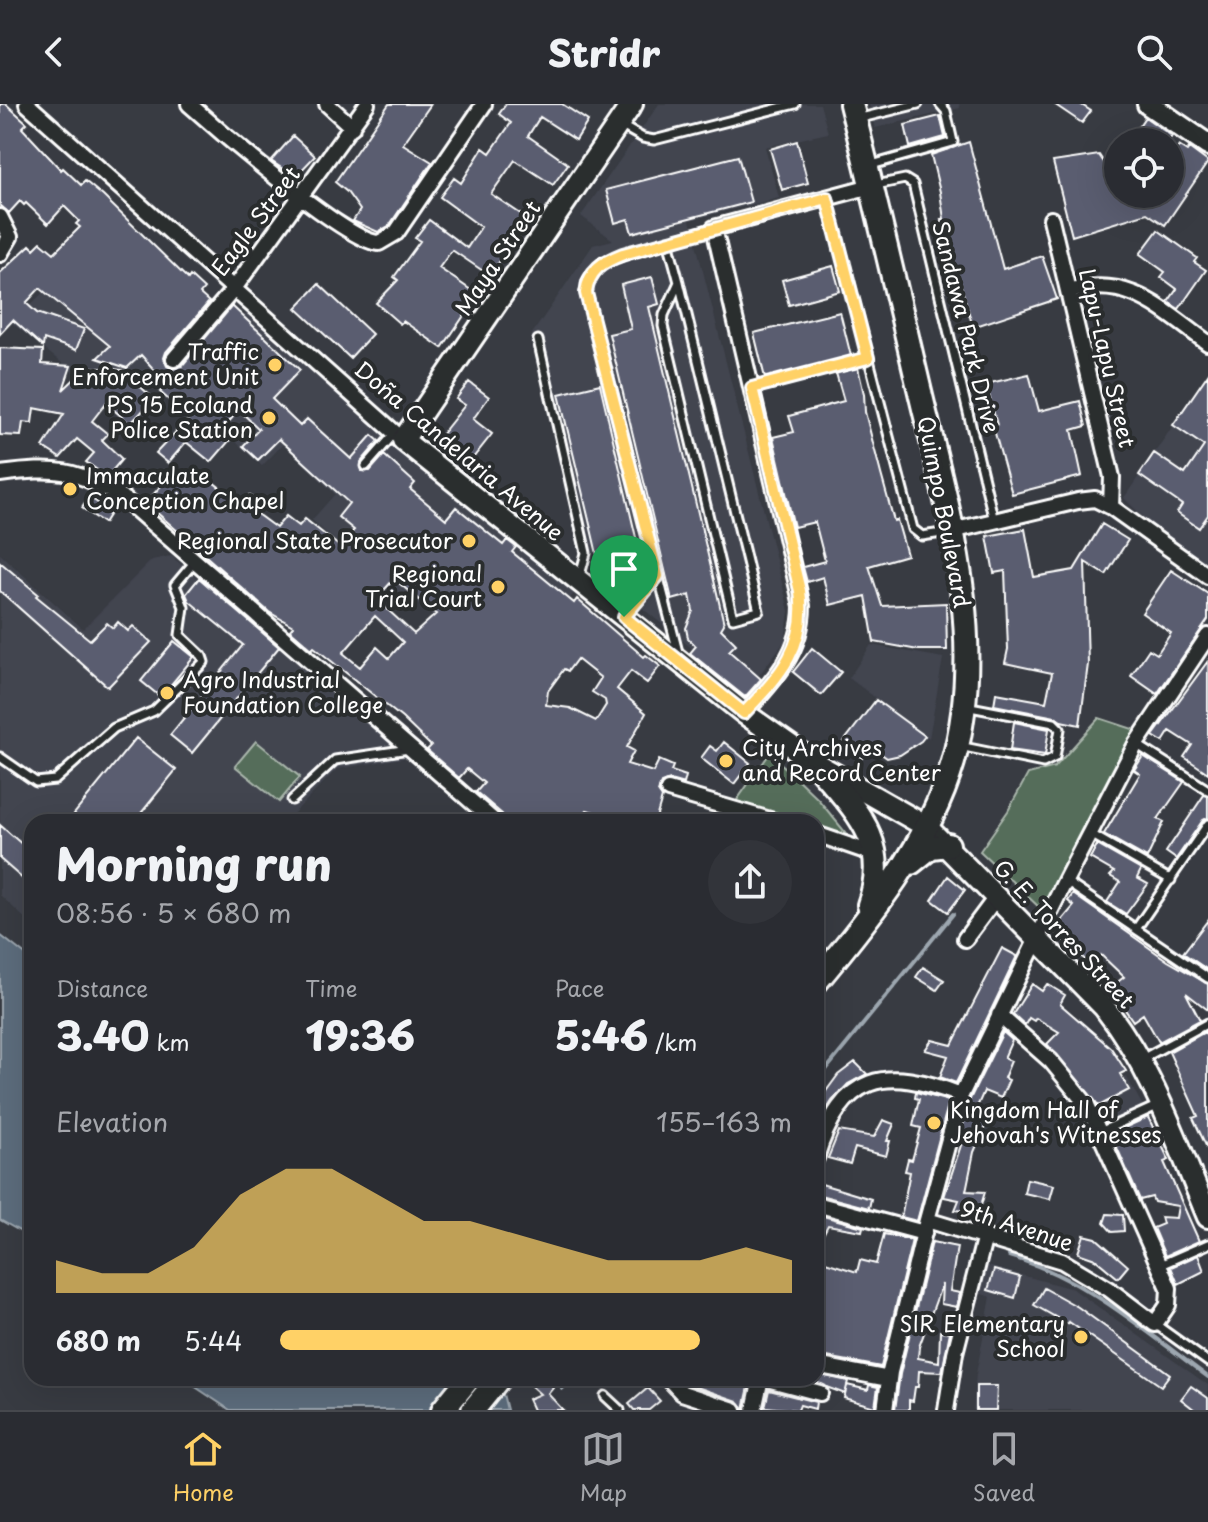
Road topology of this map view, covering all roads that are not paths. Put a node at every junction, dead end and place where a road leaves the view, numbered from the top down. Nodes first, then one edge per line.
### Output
1 (27, 104) edge
2 (189, 104) edge
3 (327, 104) edge
4 (367, 104) edge
5 (484, 104) edge
6 (632, 104) edge
7 (795, 104) edge
8 (918, 104) edge
9 (940, 104) edge
10 (1148, 104) edge
11 (908, 105) edge
12 (853, 112) edge
13 (618, 124) junction
14 (352, 127) junction
15 (1208, 145) edge
16 (869, 176) junction
17 (302, 198) junction
18 (827, 198) junction
19 (0, 217) edge
20 (1051, 219) dead end
21 (714, 228) junction
22 (668, 241) junction
23 (0, 254) edge
24 (679, 282) junction
25 (233, 290) junction
26 (1069, 292) junction
27 (538, 340) dead end
28 (1208, 343) edge
29 (868, 358) junction
30 (174, 359) dead end
31 (752, 388) junction
32 (399, 436) junction
33 (366, 466) dead end
34 (0, 474) edge
35 (1111, 507) junction
36 (994, 521) junction
37 (952, 531) junction
38 (196, 560) junction
39 (658, 576) junction
40 (1208, 576) edge
41 (579, 581) junction
42 (624, 617) junction
43 (1208, 636) edge
44 (680, 662) junction
45 (964, 706) junction
46 (744, 713) junction
47 (1136, 744) junction
48 (957, 745) junction
49 (409, 749) junction
50 (0, 757) edge
51 (815, 763) junction
52 (668, 790) dead end
53 (1208, 790) edge
54 (292, 800) dead end
55 (486, 814) edge
56 (750, 814) edge
57 (1208, 824) edge
58 (927, 827) junction
59 (1089, 833) junction
60 (824, 837) edge
61 (948, 845) junction
62 (877, 855) junction
63 (896, 878) junction
64 (1171, 880) junction
65 (1065, 881) junction
66 (997, 896) junction
67 (864, 920) junction
68 (1136, 929) junction
69 (965, 939) dead end
70 (1038, 940) junction
71 (824, 972) edge
72 (1208, 978) edge
73 (999, 1015) junction
74 (1208, 1023) edge
75 (1140, 1060) junction
76 (961, 1095) junction
77 (1161, 1104) junction
78 (1100, 1132) junction
79 (824, 1134) edge
80 (824, 1206) edge
81 (1208, 1217) edge
82 (925, 1226) junction
83 (985, 1236) junction
84 (1208, 1244) edge
85 (1158, 1266) junction
86 (1155, 1324) junction
87 (1208, 1362) edge
88 (826, 1367) dead end
89 (889, 1379) junction
90 (462, 1386) edge
91 (492, 1386) edge
92 (675, 1386) edge
93 (760, 1386) edge
94 (793, 1386) edge
95 (820, 1393) dead end
96 (605, 1396) dead end
97 (443, 1410) edge
98 (473, 1410) edge
99 (620, 1410) edge
100 (734, 1410) edge
101 (754, 1410) edge
102 (885, 1410) edge
103 (946, 1410) edge

1 - 25 street, Doña Candelaria Avenue
2 - 17 street
3 - 14 street
4 - 14 street, Eagle Street
5 - 17 street
6 - 13 street, Maya Street
7 - 13 lane
8 - 11 lane
9 - 16 lane
10 - 15 street
11 - 12 lane
12 - 16 main road, Quimpo Boulevard
13 - 32 street, Maya Street
14 - 17 street, Eagle Street
16 - 18 street
16 - 36 lane, Sandawa Park Drive
16 - 37 main road, Quimpo Boulevard
17 - 25 street, Eagle Street
18 - 21 street
18 - 29 lane
19 - 23 street
20 - 26 street, Lapu-Lapu Street
21 - 22 lane
21 - 31 street
22 - 24 lane
22 - 39 lane
24 - 24 lane
25 - 30 street, Eagle Street
25 - 32 street, Doña Candelaria Avenue
26 - 28 street
26 - 35 street, Lapu-Lapu Street
27 - 41 lane
29 - 31 lane
29 - 37 lane
31 - 46 street
32 - 33 lane
32 - 41 street, Doña Candelaria Avenue
34 - 38 street
35 - 36 street
35 - 40 street
36 - 37 street
37 - 45 main road, Quimpo Boulevard
38 - 49 street
38 - 50 lane
39 - 42 lane
39 - 44 lane
41 - 42 street, Doña Candelaria Avenue
42 - 44 street, Doña Candelaria Avenue
43 - 47 street
44 - 46 street, Doña Candelaria Avenue
45 - 48 main road, Quimpo Boulevard
45 - 48 lane
46 - 51 street, Doña Candelaria Avenue
47 - 53 lane
47 - 59 street
48 - 58 main road, Quimpo Boulevard
49 - 54 lane
49 - 55 street
51 - 58 street, Doña Candelaria Avenue
51 - 62 main road
52 - 56 street
57 - 64 lane
58 - 61 street, G. E. Torres Street
58 - 63 main road, Quimpo Boulevard
59 - 64 lane
59 - 65 street
60 - 62 street
61 - 63 main road
61 - 66 street, G. E. Torres Street
62 - 67 main road
63 - 67 main road, Quimpo Boulevard
64 - 68 lane
65 - 68 lane
65 - 70 street
66 - 69 street
66 - 70 street, G. E. Torres Street
67 - 71 main road, Quimpo Boulevard
68 - 72 lane
70 - 73 street
70 - 75 street, G. E. Torres Street
73 - 76 street
73 - 78 street
74 - 75 lane
75 - 77 street, G. E. Torres Street
76 - 79 street
76 - 82 street
77 - 78 lane
77 - 81 street, G. E. Torres Street
78 - 85 street
80 - 82 street, 9th Avenue
82 - 83 street, 9th Avenue
82 - 89 street
83 - 86 street, 9th Avenue
83 - 103 street
84 - 85 lane
85 - 86 street
86 - 87 lane, 9th Avenue
88 - 89 street
89 - 102 street
90 - 97 main road
91 - 98 main road
92 - 100 street
93 - 101 street
94 - 95 street
96 - 99 lane

